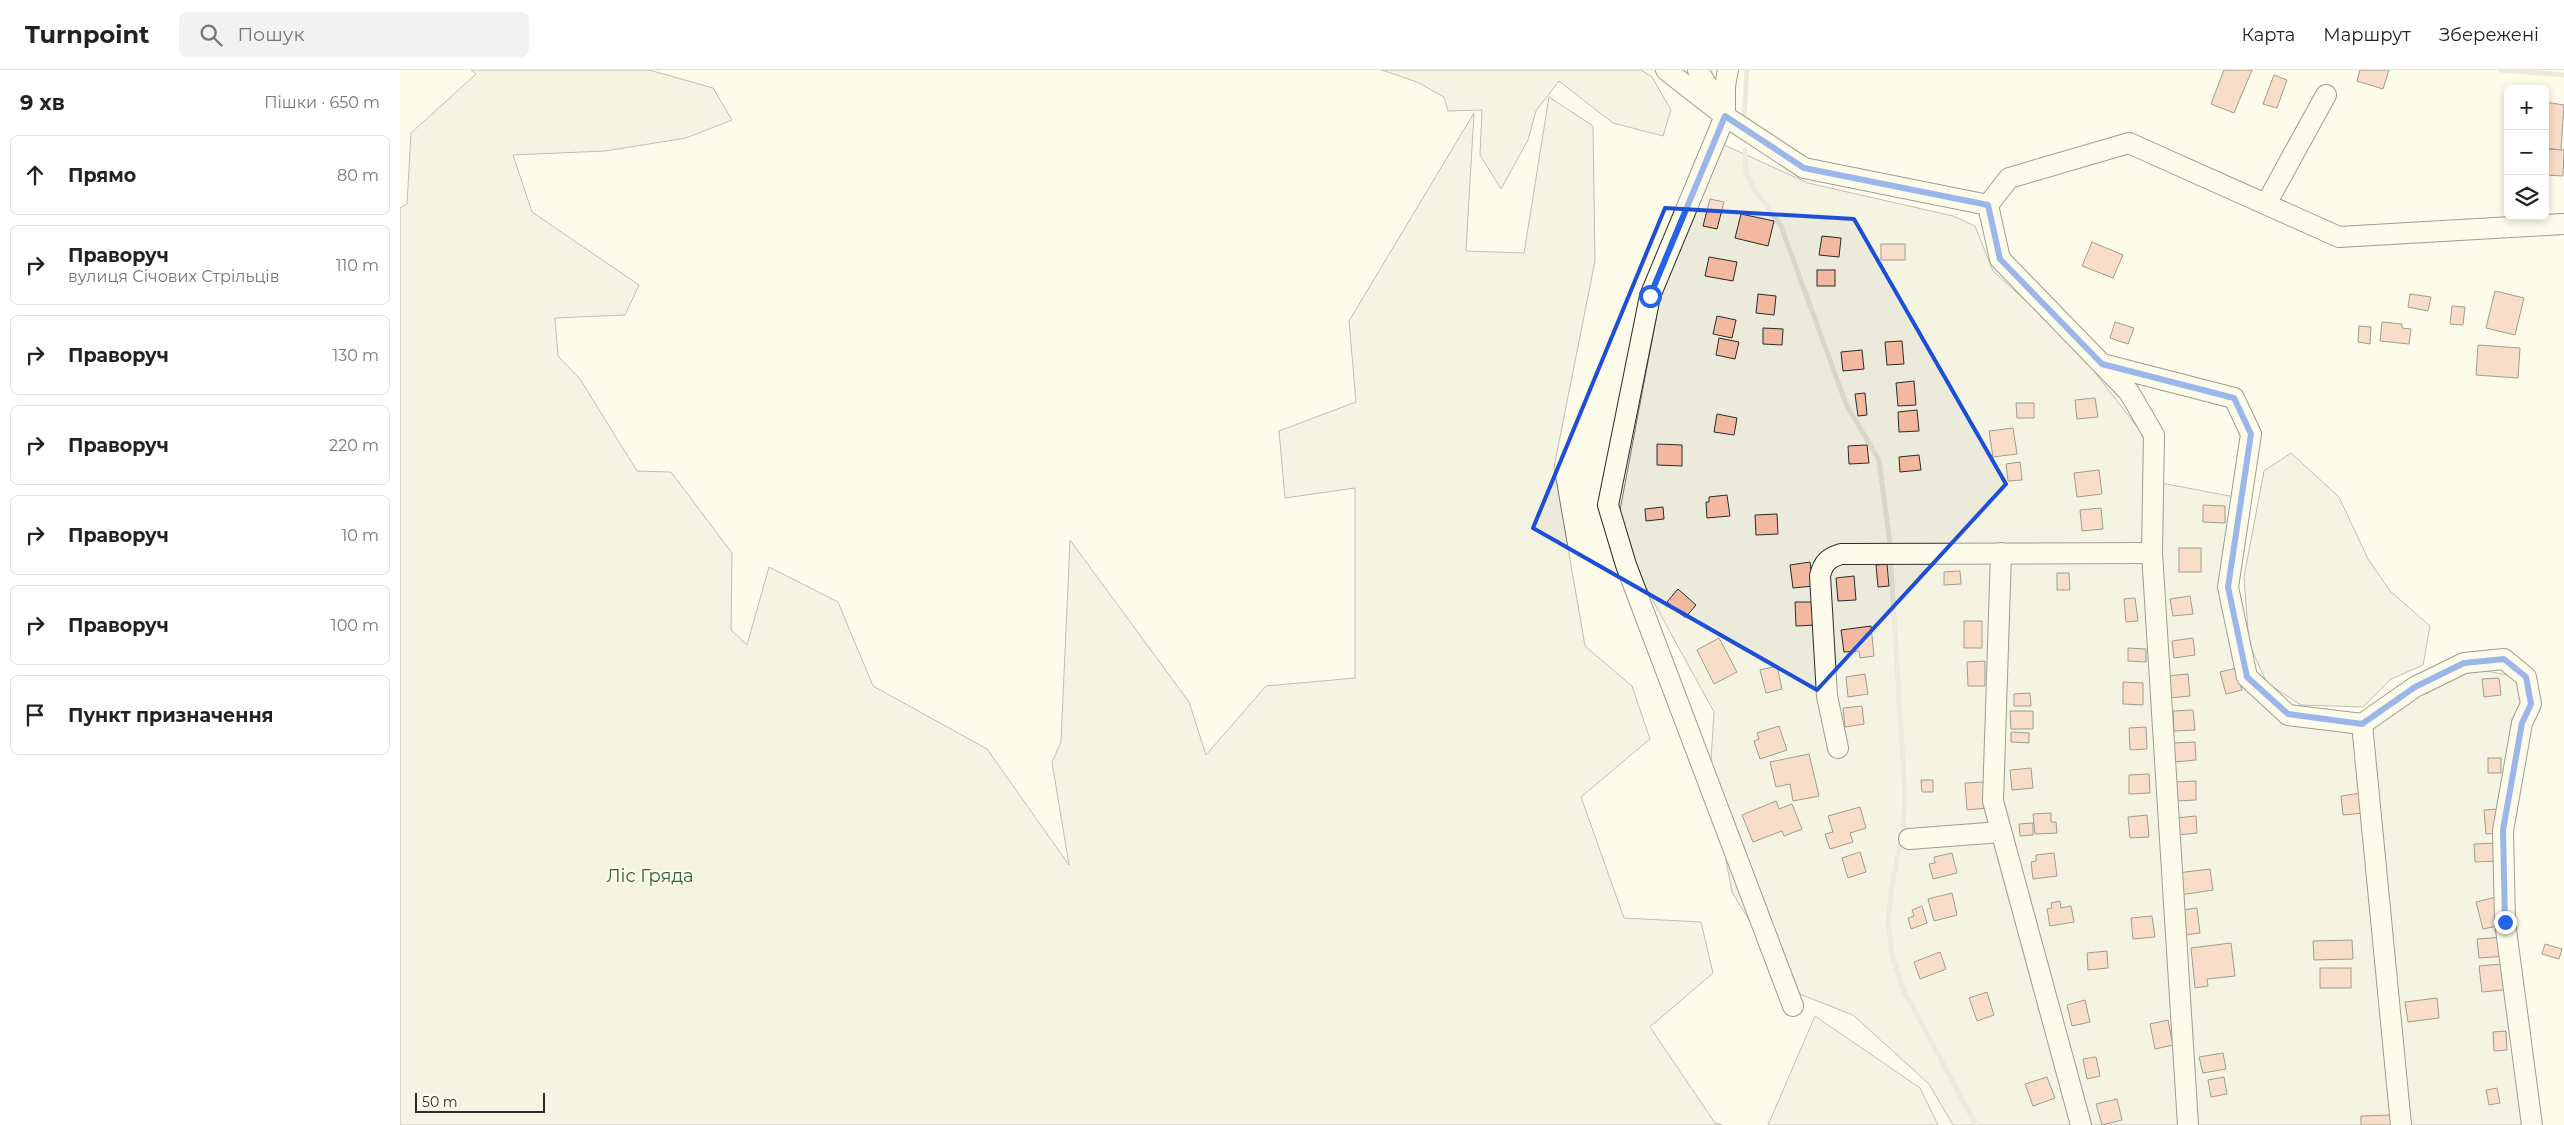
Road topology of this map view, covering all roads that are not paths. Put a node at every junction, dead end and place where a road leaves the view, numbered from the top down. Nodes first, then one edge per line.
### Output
1 (1666, 70) edge
2 (1698, 70) edge
3 (1728, 70) edge
4 (2326, 95) dead end
5 (1725, 116) junction
6 (2266, 204) junction
7 (1988, 205) junction
8 (2564, 224) edge
9 (2102, 364) junction
10 (2001, 553) junction
11 (2152, 553) junction
12 (2362, 724) junction
13 (1838, 748) dead end
14 (2001, 832) junction
15 (1909, 839) dead end
16 (1793, 1006) dead end
17 (2081, 1125) edge
18 (2188, 1125) edge
19 (2401, 1125) edge
20 (2532, 1125) edge

1 - 5 street
2 - 5 street
3 - 5 street
4 - 6 street
5 - 7 street
5 - 16 street
6 - 7 street
6 - 8 street
7 - 9 street
9 - 11 street
9 - 12 street
10 - 11 street
10 - 13 street
10 - 14 street
11 - 18 street
12 - 19 street
12 - 20 street
14 - 15 street
14 - 17 street

